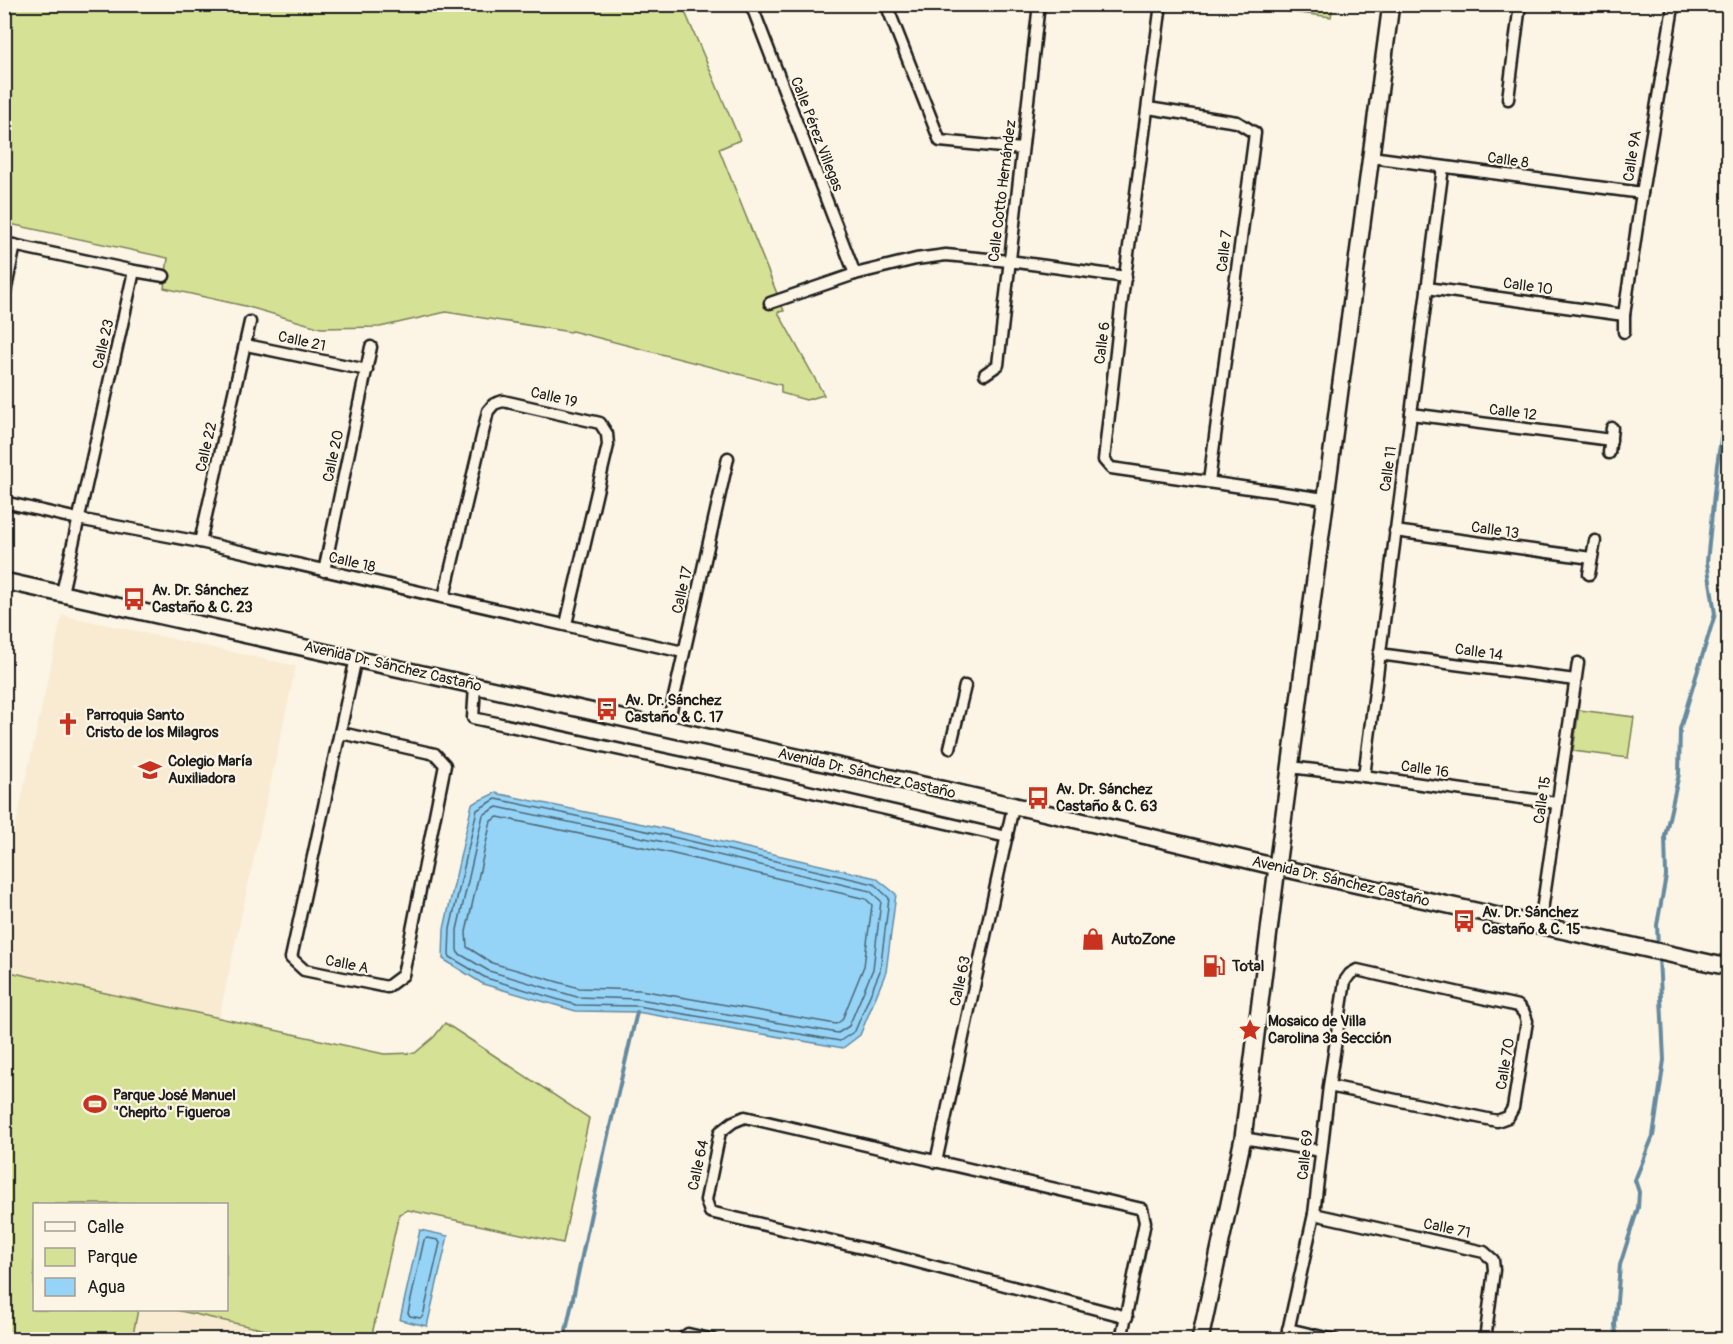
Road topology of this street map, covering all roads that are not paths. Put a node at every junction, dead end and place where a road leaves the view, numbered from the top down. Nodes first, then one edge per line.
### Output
1 (751, 4) edge
2 (886, 4) edge
3 (1039, 4) edge
4 (1161, 4) edge
5 (1391, 4) edge
6 (1520, 4) edge
7 (1670, 4) edge
8 (1508, 99) dead end
9 (1148, 108) junction
10 (1022, 149) junction
11 (1371, 157) junction
12 (1443, 167) junction
13 (1642, 193) junction
14 (10, 244) edge
15 (1009, 261) junction
16 (134, 271) junction
17 (855, 274) junction
18 (164, 276) dead end
19 (1126, 277) junction
20 (1427, 288) junction
21 (4, 297) edge
22 (770, 303) dead end
23 (1624, 315) junction
24 (250, 322) dead end
25 (1624, 332) dead end
26 (246, 345) junction
27 (371, 347) dead end
28 (367, 370) junction
29 (985, 374) dead end
30 (1411, 414) junction
31 (1612, 428) dead end
32 (1611, 440) junction
33 (1609, 453) dead end
34 (728, 458) dead end
35 (1209, 482) junction
36 (1325, 499) junction
37 (9, 503) edge
38 (78, 519) junction
39 (1395, 531) junction
40 (1595, 541) dead end
41 (200, 542) junction
42 (1591, 558) junction
43 (324, 571) junction
44 (1589, 574) dead end
45 (4, 581) edge
46 (62, 593) junction
47 (444, 597) junction
48 (566, 624) junction
49 (683, 652) junction
50 (1379, 654) junction
51 (356, 658) junction
52 (1578, 663) dead end
53 (1575, 680) junction
54 (475, 685) junction
55 (965, 686) dead end
56 (667, 728) junction
57 (340, 733) junction
58 (950, 748) dead end
59 (1290, 768) junction
60 (1364, 776) junction
61 (1556, 803) junction
62 (1013, 807) junction
63 (1007, 837) junction
64 (1276, 867) junction
65 (1540, 925) junction
66 (1728, 967) edge
67 (1350, 974) joint
68 (1329, 1086) junction
69 (1243, 1138) junction
70 (1321, 1151) junction
71 (936, 1162) junction
72 (1314, 1214) junction
73 (1127, 1317) junction
74 (1287, 1334) edge
75 (681, 1340) edge
76 (714, 1340) edge
77 (1121, 1340) edge
78 (1200, 1340) edge
79 (1335, 1340) edge
80 (1485, 1340) edge

1 - 17 street, Calle Pérez Villegas
2 - 10 street
3 - 10 street, Calle Cotto Hernández
4 - 9 street, Calle 6
5 - 11 street
6 - 8 street
7 - 13 street, Calle 9A
9 - 19 street, Calle 6
9 - 35 street, Calle 7
10 - 15 street, Calle Cotto Hernández
11 - 12 street, Calle 8
11 - 36 street
12 - 13 street, Calle 8
12 - 20 street, Calle 11
13 - 23 street, Calle 9A
14 - 16 street
14 - 21 street
15 - 17 street
15 - 19 street
15 - 29 street, Calle Cotto Hernández
16 - 18 street
16 - 38 street, Calle 23
17 - 22 street
19 - 35 street, Calle 6
20 - 23 street, Calle 10
20 - 30 street, Calle 11
23 - 25 street, Calle 9A
24 - 26 street
26 - 28 street, Calle 21
26 - 41 street, Calle 22
27 - 28 street, Calle 20
28 - 43 street, Calle 20
30 - 32 street, Calle 12
30 - 39 street, Calle 11
31 - 32 street
32 - 33 street
34 - 49 street, Calle 17
35 - 36 street, Calle 6
36 - 59 street
37 - 38 street, Calle 18
38 - 41 street, Calle 18
38 - 46 street, Calle 23
39 - 42 street, Calle 13
39 - 50 street, Calle 11
40 - 42 street
41 - 43 street, Calle 18
42 - 44 street
43 - 47 street, Calle 18
45 - 46 street, Avenida Dr. Sánchez Castaño
46 - 51 street, Avenida Dr. Sánchez Castaño
47 - 48 street, Calle 18
47 - 48 street, Calle 19
48 - 49 street, Calle 18
49 - 56 street, Calle 17
50 - 53 street, Calle 14
50 - 60 street, Calle 11
51 - 54 street, Avenida Dr. Sánchez Castaño
51 - 57 street, Calle A
52 - 53 street, Calle 15
53 - 61 street, Calle 15
54 - 56 street, Avenida Dr. Sánchez Castaño
54 - 63 street
55 - 58 street
56 - 62 street, Avenida Dr. Sánchez Castaño
57 - 57 street, Calle A
59 - 60 street, Calle 16
59 - 64 street
60 - 61 street, Calle 16
61 - 65 street, Calle 15
62 - 63 street, Calle 63
62 - 64 street, Avenida Dr. Sánchez Castaño
63 - 71 street, Calle 63
64 - 65 street, Avenida Dr. Sánchez Castaño
64 - 69 street
65 - 66 street, Avenida Dr. Sánchez Castaño
67 - 68 street, Calle 69
67 - 68 street, Calle 70
68 - 70 street, Calle 69
69 - 70 street
69 - 78 street
70 - 72 street, Calle 69
71 - 73 street, Calle 64
71 - 73 street, Calle 64
72 - 74 street, Calle 69
72 - 80 street, Calle 71
73 - 77 street, Calle 64
74 - 79 street
75 - 76 street

